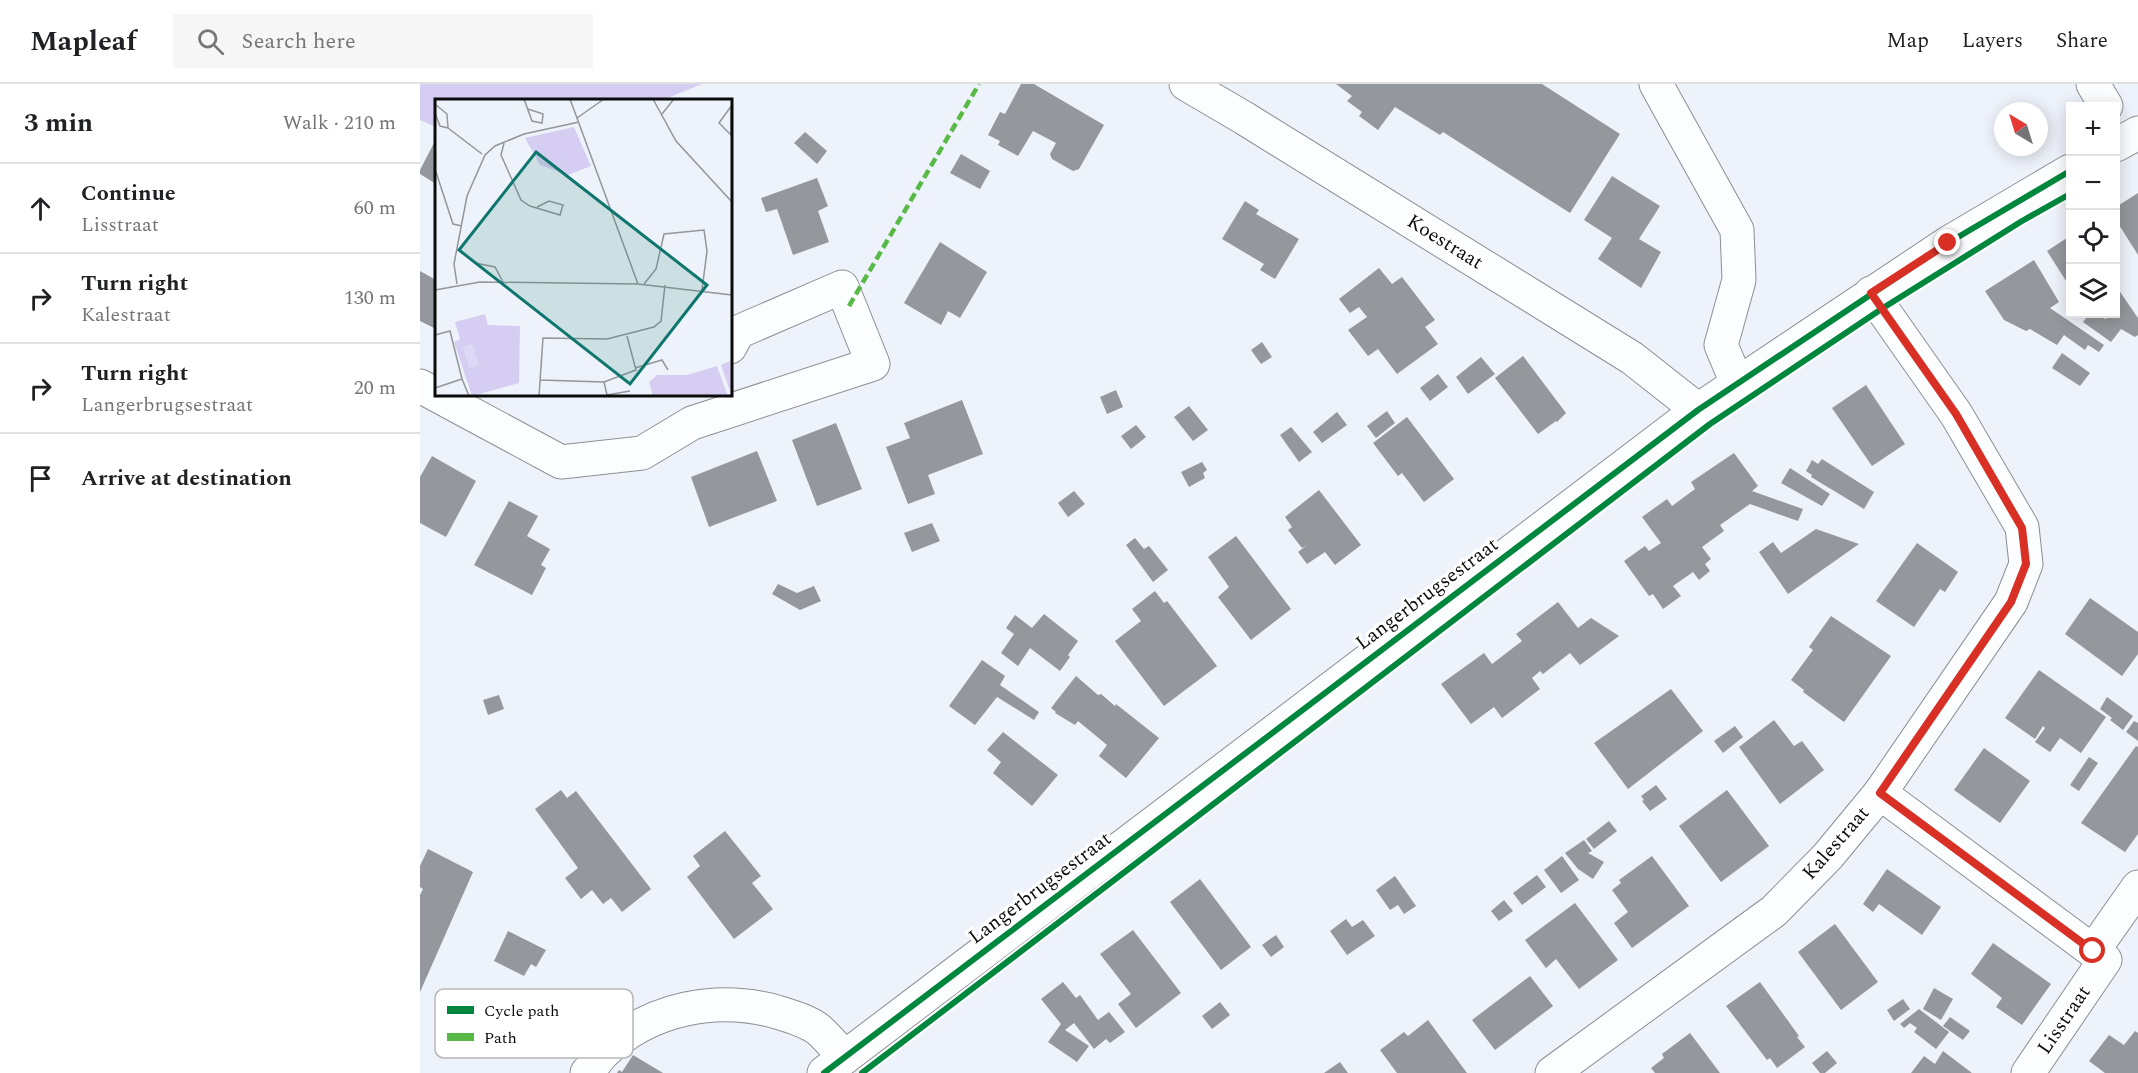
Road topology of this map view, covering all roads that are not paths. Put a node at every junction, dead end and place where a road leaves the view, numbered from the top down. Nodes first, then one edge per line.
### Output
1 (1186, 84) edge
2 (1656, 84) edge
3 (2093, 84) edge
4 (2104, 102) edge
5 (2066, 173) edge
6 (1871, 293) junction
7 (732, 343) edge
8 (1737, 383) junction
9 (420, 386) edge
10 (435, 394) edge
11 (439, 396) edge
12 (699, 409) edge
13 (1698, 410) junction
14 (1880, 793) junction
15 (2138, 887) edge
16 (2093, 951) junction
17 (633, 1030) edge
18 (599, 1058) edge
19 (834, 1065) edge
20 (587, 1073) edge
21 (1552, 1073) edge
22 (2028, 1073) edge

1 - 13 street, Koestraat
2 - 8 street
3 - 4 street
5 - 6 street, Langerbrugsestraat
6 - 8 street, Langerbrugsestraat
6 - 14 street, Kalestraat
7 - 12 street
8 - 13 street, Langerbrugsestraat
9 - 10 street
11 - 12 street
13 - 19 street, Langerbrugsestraat
14 - 16 street
14 - 21 street, Kalestraat
15 - 16 street
16 - 22 street, Lisstraat
17 - 19 street
18 - 20 street

